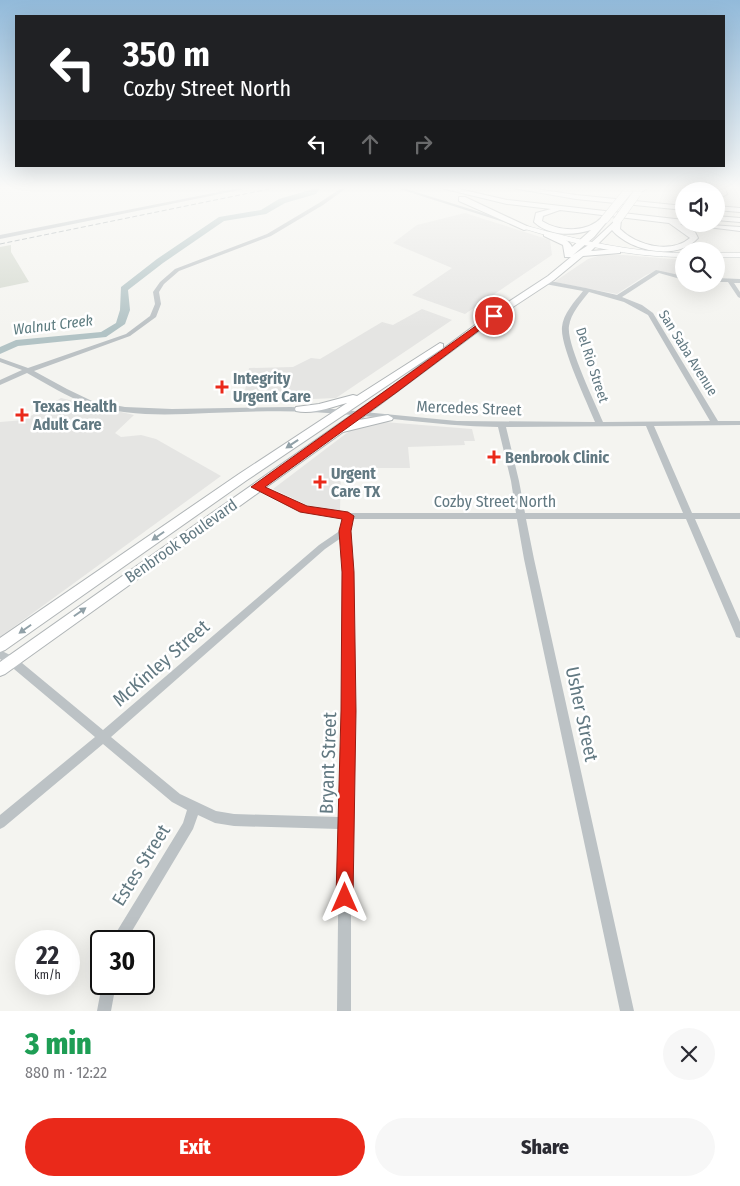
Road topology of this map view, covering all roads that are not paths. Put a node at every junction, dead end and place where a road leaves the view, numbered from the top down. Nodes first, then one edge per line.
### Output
1 (14, 234) edge
2 (270, 234) edge
3 (547, 234) joint
4 (590, 234) edge
5 (604, 234) edge
6 (619, 234) edge
7 (691, 234) edge
8 (0, 237) edge
9 (582, 243) junction
10 (593, 246) junction
11 (617, 250) junction
12 (675, 254) edge
13 (725, 255) edge
14 (740, 255) edge
15 (572, 256) junction
16 (675, 276) edge
17 (725, 280) edge
18 (729, 280) junction
19 (740, 281) edge
20 (544, 282) junction
21 (586, 290) junction
22 (740, 296) edge
23 (618, 297) junction
24 (486, 318) junction
25 (0, 360) edge
26 (26, 371) junction
27 (0, 383) edge
28 (366, 395) junction
29 (378, 400) junction
30 (302, 409) junction
31 (339, 412) junction
32 (357, 415) junction
33 (391, 418) junction
34 (599, 423) junction
35 (649, 423) junction
36 (716, 423) junction
37 (740, 423) edge
38 (501, 424) junction
39 (313, 430) junction
40 (327, 436) junction
41 (256, 487) junction
42 (348, 516) junction
43 (521, 516) junction
44 (688, 516) junction
45 (740, 516) edge
46 (345, 531) junction
47 (740, 634) edge
48 (0, 646) edge
49 (4, 662) edge
50 (102, 738) junction
51 (194, 807) junction
52 (0, 823) edge
53 (345, 823) junction
54 (125, 930) edge
55 (107, 995) edge
56 (104, 1011) edge
57 (344, 1011) edge
58 (627, 1011) edge

1 - 8 street
2 - 26 street
3 - 9 main road
3 - 15 highway
4 - 9 highway, Benbrook Boulevard
5 - 10 highway, Benbrook Boulevard
6 - 7 highway
9 - 10 main road
9 - 15 highway, Benbrook Boulevard
10 - 11 main road
10 - 15 highway, Benbrook Boulevard
11 - 12 main road
11 - 15 highway
13 - 14 main road
15 - 20 highway, Benbrook Boulevard
15 - 24 highway, Benbrook Boulevard
16 - 23 street
17 - 18 street
18 - 19 street
18 - 22 street
20 - 21 street, San Saba Avenue
20 - 24 highway, Benbrook Boulevard
21 - 23 street, San Saba Avenue
21 - 34 street, Del Rio Street
23 - 36 street, San Saba Avenue
24 - 28 highway, Benbrook Boulevard
24 - 29 highway, Benbrook Boulevard
25 - 26 street, Mercedes Street
26 - 27 street
26 - 30 street, Mercedes Street
28 - 30 highway
28 - 31 highway, Benbrook Boulevard
29 - 32 highway, Benbrook Boulevard
29 - 33 highway
30 - 31 street, Mercedes Street
30 - 39 highway
31 - 32 street, Mercedes Street
31 - 39 highway, Benbrook Boulevard
32 - 33 street, Mercedes Street
32 - 40 highway, Benbrook Boulevard
33 - 38 street, Mercedes Street
33 - 40 highway
34 - 35 street, Mercedes Street
34 - 38 street, Mercedes Street
35 - 36 street, Mercedes Street
35 - 44 street
36 - 37 street, Mercedes Street
38 - 43 street, Usher Street
39 -> 48 highway, Benbrook Boulevard
40 - 41 highway, Benbrook Boulevard
41 - 42 street, Cozby Street North
49 -> 41 highway, Benbrook Boulevard
42 - 43 street, Cozby Street North
42 - 46 street, Bryant Street
43 - 44 street, Cozby Street North
43 - 58 street, Usher Street
44 - 45 street, Cozby Street North
44 - 47 street
46 - 50 street, McKinley Street
46 - 53 street, Bryant Street
49 - 50 street
50 - 51 street
50 - 52 street, McKinley Street
51 - 53 street
51 - 54 street, Estes Street
53 - 57 street, Bryant Street
55 - 56 street

